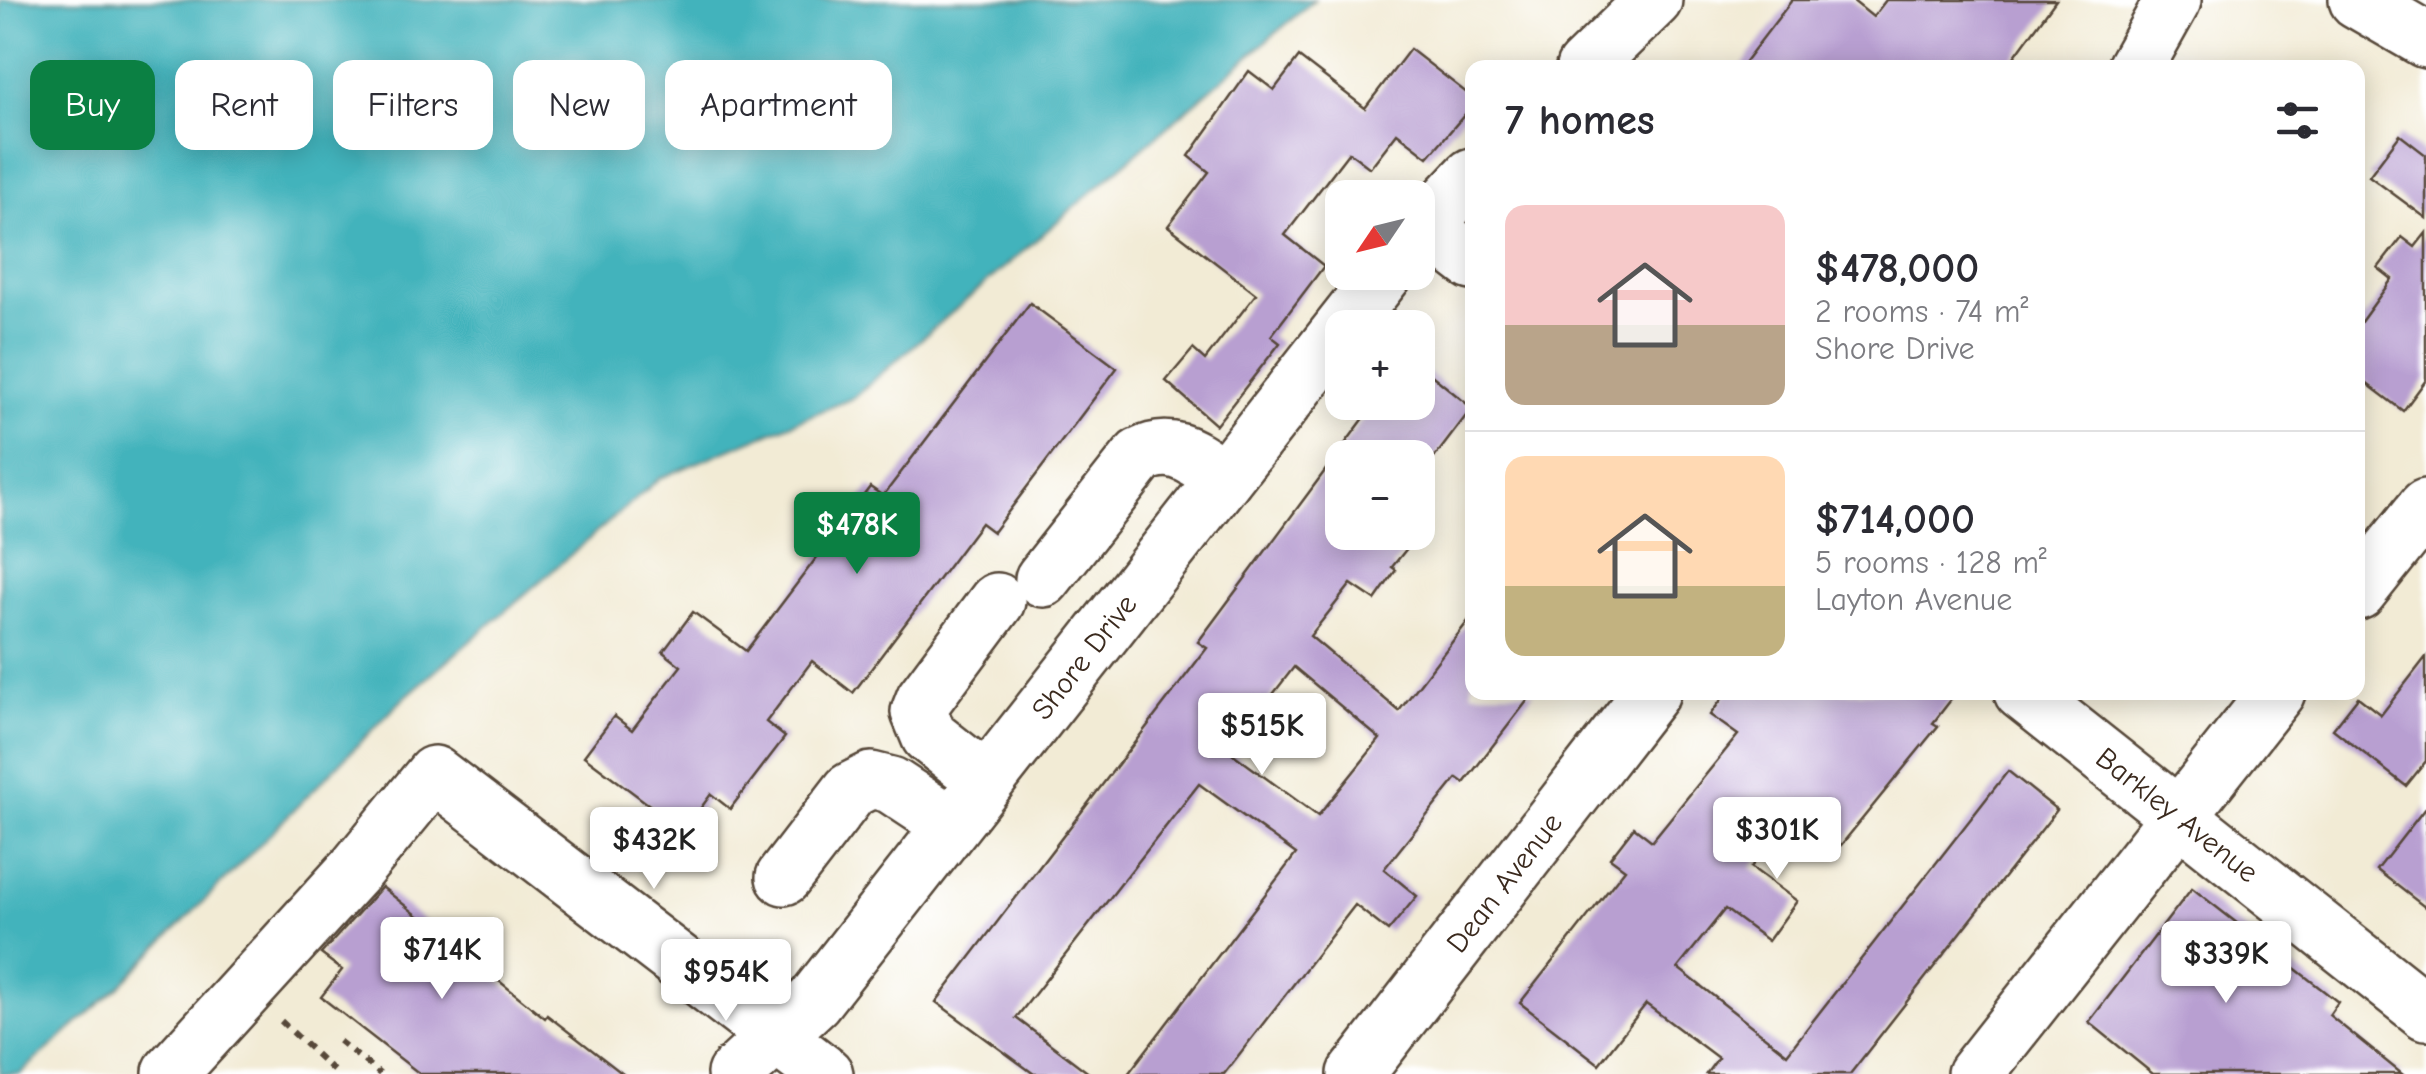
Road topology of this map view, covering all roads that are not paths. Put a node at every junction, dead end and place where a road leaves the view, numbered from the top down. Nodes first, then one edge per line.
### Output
1 (1654, 0) edge
2 (2173, 0) edge
3 (2357, 0) edge
4 (2426, 40) edge
5 (1592, 60) edge
6 (2139, 60) edge
7 (1465, 183) edge
8 (1435, 214) edge
9 (1435, 238) edge
10 (1465, 257) edge
11 (1372, 290) edge
12 (1224, 478) junction
13 (2426, 508) edge
14 (2365, 583) edge
15 (1646, 700) edge
16 (2032, 700) edge
17 (2271, 700) edge
18 (985, 780) junction
19 (2177, 816) junction
20 (950, 824) junction
21 (784, 877) dead end
22 (2426, 1012) edge
23 (775, 1038) junction
24 (170, 1072) edge
25 (735, 1074) edge
26 (824, 1074) edge
27 (1356, 1074) edge
28 (1975, 1074) edge

1 - 5 street
2 - 6 street
3 - 4 street
7 - 8 street
9 - 10 street
11 - 12 street, Shore Drive
12 - 18 street, Shore Drive
12 - 18 street
13 - 14 street
15 - 27 street, Dean Avenue
16 - 19 street, Barkley Avenue
17 - 19 street
18 - 20 street, Shore Drive
19 - 22 street, Barkley Avenue
19 - 28 street
20 - 21 street
20 - 23 street, Shore Drive
23 - 24 street
23 - 25 street, Shore Drive
23 - 26 street

